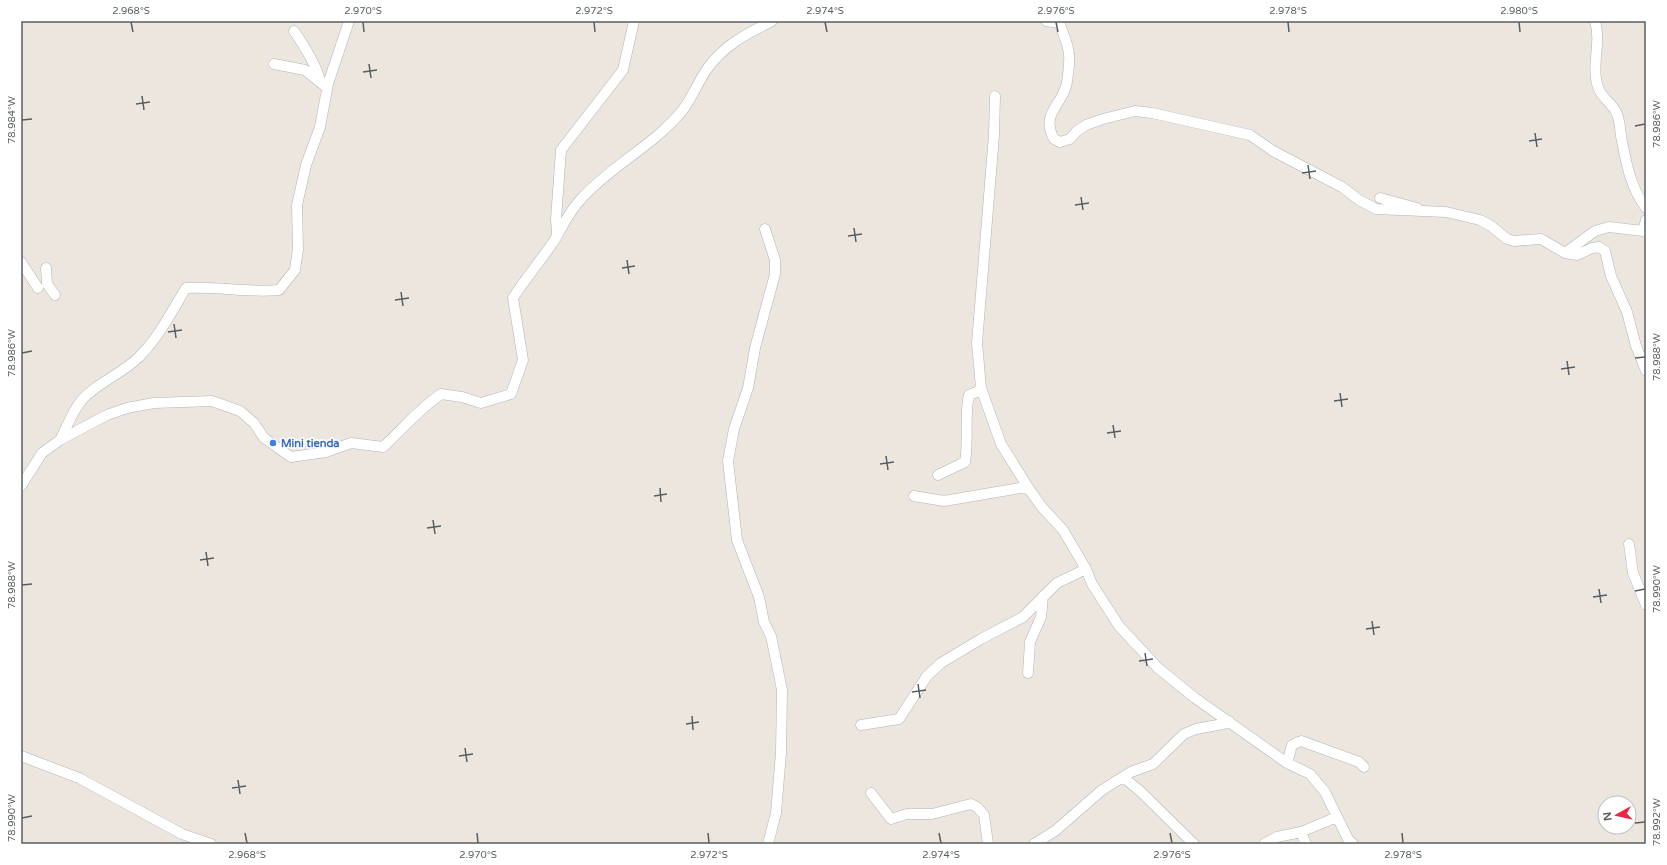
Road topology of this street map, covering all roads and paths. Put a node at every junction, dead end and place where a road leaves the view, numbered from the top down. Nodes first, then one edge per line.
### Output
1 (349, 21) edge
2 (634, 21) edge
3 (772, 21) edge
4 (1046, 21) edge
5 (1595, 21) edge
6 (1059, 22) edge
7 (294, 31) dead end
8 (274, 64) dead end
9 (324, 85) junction
10 (994, 96) dead end
11 (1380, 198) dead end
12 (1646, 208) edge
13 (1445, 212) junction
14 (1646, 220) edge
15 (765, 229) dead end
16 (557, 233) junction
17 (1565, 253) junction
18 (21, 262) edge
19 (46, 268) dead end
20 (38, 288) dead end
21 (55, 295) dead end
22 (1646, 371) edge
23 (981, 388) junction
24 (60, 440) junction
25 (938, 475) dead end
26 (21, 486) edge
27 (1029, 489) junction
28 (914, 496) dead end
29 (1629, 544) dead end
30 (1086, 569) junction
31 (1043, 596) junction
32 (1646, 605) edge
33 (1028, 673) dead end
34 (1229, 721) junction
35 (861, 725) dead end
36 (21, 756) edge
37 (1287, 763) junction
38 (1364, 767) dead end
39 (1123, 777) junction
40 (871, 793) dead end
41 (1337, 818) junction
42 (1302, 832) junction
43 (211, 844) edge
44 (768, 844) edge
45 (988, 844) edge
46 (1034, 844) edge
47 (1194, 844) edge
48 (1264, 844) edge
49 (1306, 844) edge
50 (1353, 844) edge

1 - 9 street
2 - 16 street
3 - 16 street
4 - 6 street
5 - 12 street
6 - 13 street
7 - 9 street
8 - 9 street
9 - 24 street
10 - 23 street
11 - 13 street
13 - 17 street
14 - 17 street
15 - 44 street
16 - 24 street
17 - 22 street
18 - 20 street
19 - 21 street
23 - 25 street
23 - 27 street
24 - 26 street
27 - 28 street
27 - 30 street
29 - 32 street
30 - 31 street
30 - 34 street
31 - 33 street
31 - 35 street
34 - 37 street
34 - 39 street
36 - 43 street
37 - 38 street
37 - 41 street
39 - 46 street
39 - 47 street
40 - 45 street
41 - 42 street
41 - 50 street
42 - 48 street
42 - 49 street

